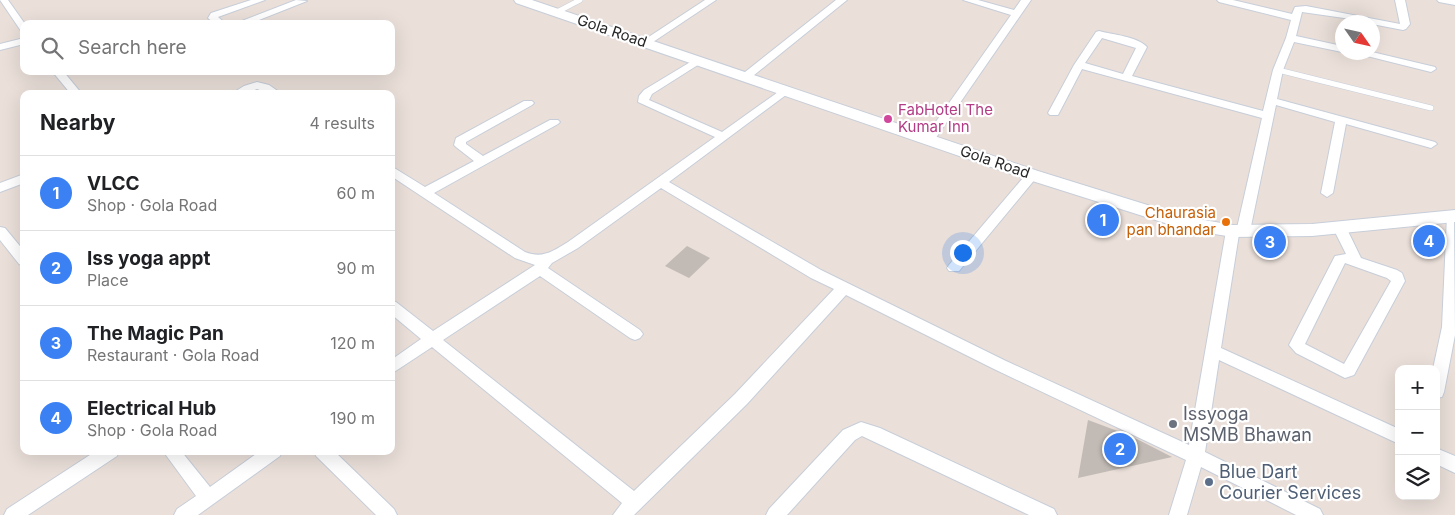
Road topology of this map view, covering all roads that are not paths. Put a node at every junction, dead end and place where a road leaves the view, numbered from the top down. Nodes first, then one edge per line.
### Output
1 (2, 0) edge
2 (257, 0) edge
3 (520, 0) edge
4 (580, 0) edge
5 (711, 0) edge
6 (842, 0) edge
7 (968, 0) edge
8 (1026, 0) edge
9 (1222, 0) edge
10 (1400, 0) edge
11 (1442, 0) edge
12 (302, 1) edge
13 (1455, 2) edge
14 (557, 12) junction
15 (1017, 14) junction
16 (1296, 18) junction
17 (215, 20) edge
18 (249, 20) edge
19 (20, 24) edge
20 (1291, 38) junction
21 (20, 41) edge
22 (646, 42) junction
23 (0, 47) edge
24 (1335, 48) edge
25 (1380, 58) edge
26 (697, 61) junction
27 (1079, 65) junction
28 (1430, 69) dead end
29 (1278, 70) junction
30 (61, 75) edge
31 (744, 78) junction
32 (1126, 78) junction
33 (74, 90) edge
34 (245, 90) edge
35 (271, 90) edge
36 (785, 92) junction
37 (1272, 101) junction
38 (528, 103) dead end
39 (1431, 108) dead end
40 (1054, 113) dead end
41 (1268, 116) junction
42 (1341, 120) junction
43 (554, 122) dead end
44 (724, 137) junction
45 (929, 140) junction
46 (1431, 144) dead end
47 (483, 161) junction
48 (395, 173) edge
49 (1032, 175) junction
50 (20, 180) edge
51 (660, 182) junction
52 (0, 188) edge
53 (424, 193) junction
54 (1327, 193) dead end
55 (1454, 216) edge
56 (1340, 228) junction
57 (0, 230) edge
58 (1238, 231) junction
59 (20, 256) edge
60 (1356, 261) junction
61 (543, 265) junction
62 (954, 268) dead end
63 (844, 288) junction
64 (395, 309) edge
65 (635, 334) dead end
66 (431, 340) junction
67 (1214, 351) junction
68 (395, 365) edge
69 (1440, 371) edge
70 (1395, 435) edge
71 (105, 455) edge
72 (175, 455) edge
73 (268, 455) edge
74 (326, 455) edge
75 (1196, 456) junction
76 (1440, 457) edge
77 (1455, 465) edge
78 (208, 498) junction
79 (634, 502) junction
80 (13, 515) edge
81 (183, 515) edge
82 (388, 515) edge
83 (622, 515) edge
84 (775, 515) edge
85 (1048, 515) edge
86 (1178, 515) edge
87 (1314, 515) edge

1 - 19 street
2 - 17 street
3 - 14 street, Gola Road
4 - 14 lane
5 - 22 street
6 - 31 street
7 - 15 street
8 - 15 street
9 - 16 street
10 - 16 street
11 - 13 street
12 - 18 street
14 - 22 street, Gola Road
15 - 45 street
16 - 20 street
20 - 24 street
20 - 29 street
21 - 23 street
22 - 26 street, Gola Road
25 - 28 street
26 - 31 street, Gola Road
26 - 44 street
27 - 32 street
27 - 32 street
27 - 40 street
29 - 37 street
29 - 39 lane
30 - 33 street
31 - 36 street, Gola Road
32 - 41 street
34 - 35 street
36 - 44 street
36 - 45 street, Gola Road
37 - 41 street
37 - 42 street
38 - 47 street
41 - 58 street
42 - 46 street
42 - 54 street
43 - 47 street
44 - 51 street
45 - 49 street, Gola Road
47 - 53 street
48 - 53 street
49 - 58 street, Gola Road
49 - 62 street
50 - 52 street
51 - 61 street
51 - 63 street
53 - 61 street
55 - 56 street, Gola Road
55 - 69 street
56 - 58 street, Gola Road
56 - 60 street
57 - 59 street
58 - 67 street
60 - 60 street
61 - 65 street
61 - 66 street
63 - 75 street
63 - 79 street
64 - 66 street
66 - 68 street
66 - 79 street
67 - 70 street
67 - 75 street
71 - 80 street
72 - 78 street
73 - 78 street
74 - 82 street
75 - 86 street
75 - 87 street
76 - 77 street
78 - 81 street
79 - 83 street
84 - 85 street

